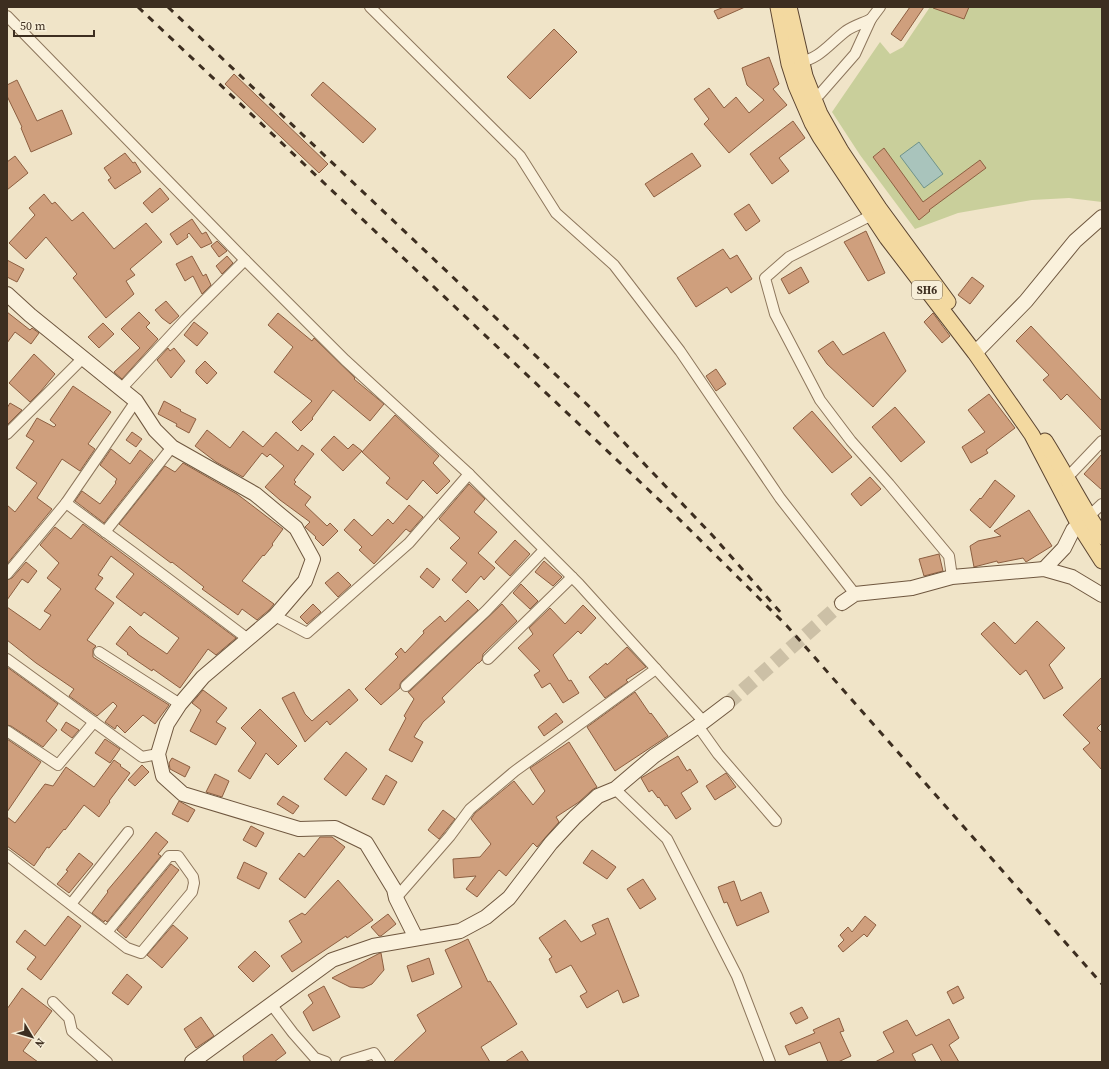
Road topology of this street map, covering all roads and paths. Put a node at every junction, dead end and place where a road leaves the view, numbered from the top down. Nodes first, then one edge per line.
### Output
1 (370, 7) edge
2 (778, 7) edge
3 (789, 7) edge
4 (880, 7) edge
5 (7, 16) edge
6 (871, 19) junction
7 (796, 63) junction
8 (809, 102) junction
9 (872, 215) junction
10 (1102, 217) edge
11 (245, 260) junction
12 (7, 294) edge
13 (978, 350) junction
14 (83, 358) junction
15 (121, 389) junction
16 (136, 401) junction
17 (7, 434) edge
18 (1102, 441) edge
19 (172, 448) junction
20 (469, 474) junction
21 (1063, 482) junction
22 (66, 504) junction
23 (1102, 504) edge
24 (1084, 520) junction
25 (105, 532) junction
26 (1102, 537) edge
27 (544, 550) junction
28 (1102, 561) edge
29 (1044, 570) junction
30 (7, 574) edge
31 (572, 576) junction
32 (952, 577) junction
33 (855, 594) junction
34 (1102, 595) edge
35 (842, 603) tunnel mouth
36 (275, 616) junction
37 (248, 639) junction
38 (99, 652) dead end
39 (7, 659) edge
40 (488, 659) dead end
41 (656, 669) junction
42 (406, 686) dead end
43 (180, 704) junction
44 (727, 704) tunnel mouth
45 (94, 722) junction
46 (701, 724) junction
47 (7, 731) edge
48 (158, 754) junction
49 (615, 789) junction
50 (776, 821) dead end
51 (128, 832) dead end
52 (7, 855) edge
53 (396, 898) junction
54 (71, 904) junction
55 (107, 932) junction
56 (416, 938) junction
57 (53, 1002) dead end
58 (271, 1004) junction
59 (107, 1062) edge
60 (192, 1062) edge
61 (326, 1062) edge
62 (345, 1062) edge
63 (380, 1062) edge
64 (770, 1062) edge

1 - 33 street
2 - 7 main road
3 - 7 main road
4 - 6 street
5 - 11 street
6 - 7 street
6 - 8 street
7 - 8 main road
8 - 9 main road, SH6
8 - 13 main road
9 - 13 main road, SH6
9 - 32 street
10 - 13 street
11 - 15 street
11 - 20 street
12 - 14 street
13 - 21 main road
14 - 15 street
14 - 17 street
15 - 16 street
16 - 19 street
16 - 22 street
18 - 21 street
19 - 25 street
19 - 36 street
20 - 27 street
20 - 36 street
21 - 24 main road
22 - 25 street
22 - 30 street
23 - 24 street
24 - 26 main road
24 - 28 main road
24 - 29 street
25 - 37 street
27 - 31 street
27 - 42 street
29 - 32 street
29 - 34 street
31 - 40 street
31 - 41 street
32 - 33 street
33 - 35 street
36 - 37 street
37 - 43 street
38 - 43 street
39 - 45 street
41 - 46 street
41 - 53 street
43 - 48 street
44 - 46 street
45 - 47 street
45 - 48 street
46 - 49 street
46 - 50 street
48 - 53 street
49 - 56 street
49 - 64 street
51 - 54 street
52 - 54 street
53 - 56 street
54 - 55 street
55 - 55 street
56 - 58 street
57 - 59 street
58 - 60 street
58 - 61 street
62 - 63 street

